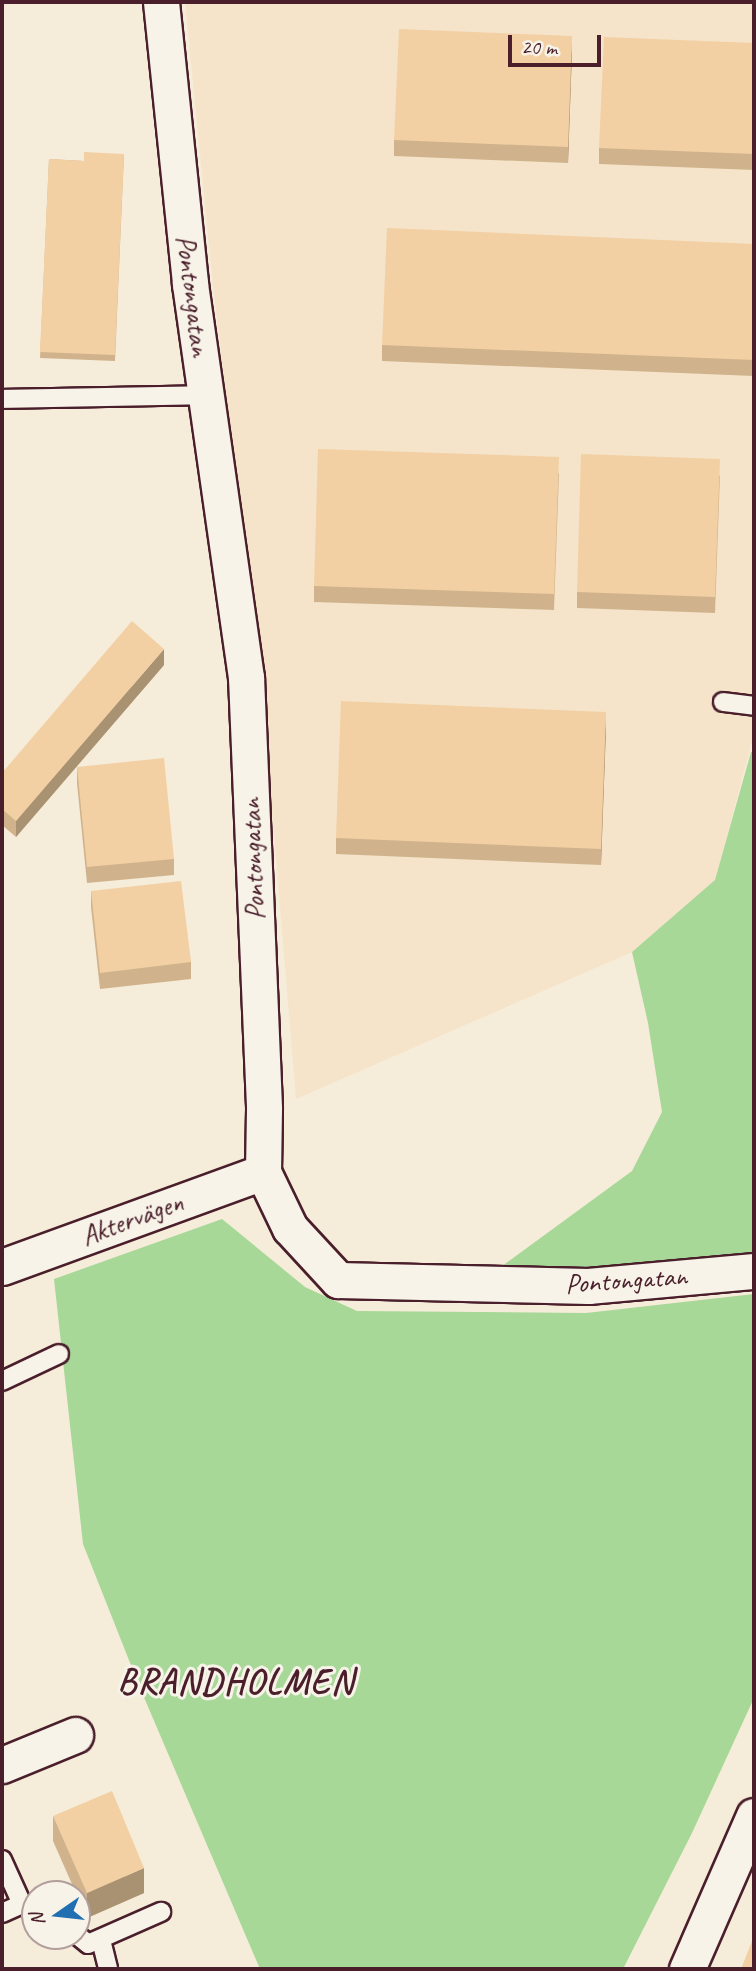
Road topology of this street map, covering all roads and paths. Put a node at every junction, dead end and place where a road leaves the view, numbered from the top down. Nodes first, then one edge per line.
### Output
1 (161, 2) edge
2 (206, 395) junction
3 (2, 399) edge
4 (723, 702) dead end
5 (754, 706) edge
6 (262, 1172) junction
7 (2, 1267) edge
8 (754, 1271) edge
9 (59, 1354) dead end
10 (2, 1381) edge
11 (75, 1735) dead end
12 (2, 1765) edge
13 (754, 1816) edge
14 (2, 1860) edge
15 (21, 1892) edge
16 (21, 1907) edge
17 (161, 1912) dead end
18 (2, 1913) edge
19 (101, 1940) junction
20 (91, 1943) edge
21 (107, 1969) edge
22 (687, 1969) edge

1 - 2 street, Pontongatan
2 - 3 lane
2 - 6 street, Pontongatan
4 - 5 lane
6 - 7 street, Aktervägen
6 - 8 street, Pontongatan
9 - 10 lane
11 - 12 street
13 - 22 street
14 - 15 lane
16 - 18 lane
17 - 19 lane
19 - 20 lane
19 - 21 lane

